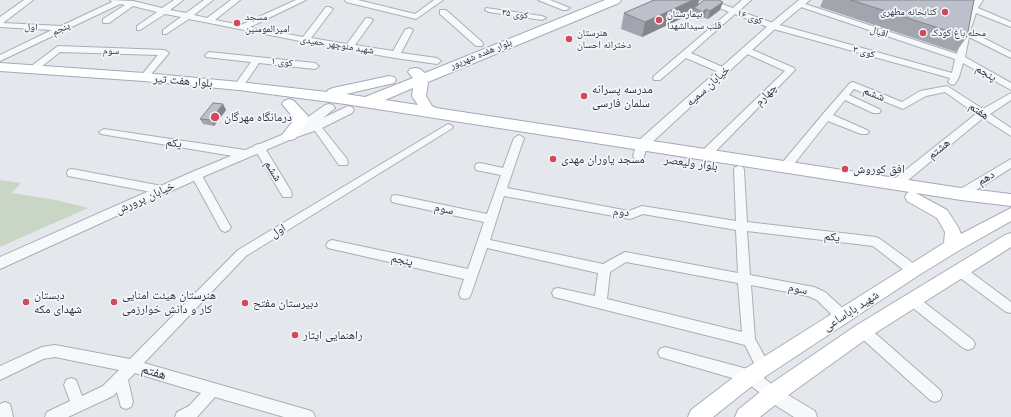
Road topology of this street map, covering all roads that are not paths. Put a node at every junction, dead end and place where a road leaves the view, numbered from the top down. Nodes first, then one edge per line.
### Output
1 (29, 0) edge
2 (114, 0) edge
3 (121, 0) edge
4 (179, 0) edge
5 (209, 0) edge
6 (236, 0) edge
7 (302, 0) edge
8 (349, 0) edge
9 (439, 0) edge
10 (542, 0) edge
11 (586, 0) edge
12 (615, 0) edge
13 (704, 0) edge
14 (747, 0) edge
15 (942, 0) edge
16 (979, 0) edge
17 (133, 3) junction
18 (802, 3) edge
19 (566, 8) junction
20 (329, 9) dead end
21 (973, 9) junction
22 (489, 10) dead end
23 (163, 11) junction
24 (734, 11) junction
25 (443, 12) dead end
26 (187, 17) junction
27 (542, 18) junction
28 (369, 20) dead end
29 (0, 21) edge
30 (106, 21) dead end
31 (208, 21) junction
32 (0, 25) edge
33 (1011, 25) edge
34 (773, 26) junction
35 (62, 28) junction
36 (140, 28) dead end
37 (242, 28) junction
38 (409, 30) dead end
39 (166, 32) dead end
40 (966, 32) junction
41 (305, 40) junction
42 (479, 44) junction
43 (349, 47) junction
44 (746, 50) junction
45 (685, 54) junction
46 (209, 55) dead end
47 (395, 55) junction
48 (1011, 55) edge
49 (0, 58) edge
50 (960, 58) junction
51 (257, 60) junction
52 (437, 61) junction
53 (314, 66) dead end
54 (0, 67) edge
55 (33, 69) junction
56 (724, 71) junction
57 (418, 74) junction
58 (59, 77) junction
59 (144, 77) junction
60 (955, 77) junction
61 (657, 78) dead end
62 (0, 79) edge
63 (389, 80) junction
64 (239, 86) junction
65 (1011, 87) edge
66 (947, 89) junction
67 (312, 95) junction
68 (843, 96) junction
69 (1011, 96) edge
70 (365, 103) junction
71 (288, 104) junction
72 (346, 105) junction
73 (329, 108) junction
74 (876, 111) dead end
75 (433, 113) junction
76 (982, 114) junction
77 (826, 116) junction
78 (316, 126) junction
79 (448, 128) junction
80 (104, 132) dead end
81 (864, 132) dead end
82 (1011, 133) edge
83 (290, 135) junction
84 (519, 138) junction
85 (259, 148) junction
86 (640, 150) junction
87 (245, 154) junction
88 (706, 154) junction
89 (343, 162) dead end
90 (1011, 163) edge
91 (786, 166) junction
92 (480, 167) dead end
93 (738, 170) junction
94 (72, 173) dead end
95 (507, 173) junction
96 (196, 175) junction
97 (897, 184) junction
98 (162, 190) junction
99 (501, 191) junction
100 (287, 194) dead end
101 (961, 194) junction
102 (912, 197) junction
103 (396, 199) dead end
104 (1011, 200) edge
105 (1011, 212) edge
106 (491, 219) junction
107 (742, 226) junction
108 (225, 227) dead end
109 (483, 243) junction
110 (1009, 243) edge
111 (332, 245) dead end
112 (952, 246) junction
113 (0, 263) edge
114 (604, 269) junction
115 (913, 270) junction
116 (960, 271) junction
117 (471, 275) junction
118 (744, 279) junction
119 (558, 293) dead end
120 (465, 294) dead end
121 (912, 300) junction
122 (600, 303) junction
123 (1010, 308) dead end
124 (843, 317) junction
125 (863, 330) junction
126 (749, 340) junction
127 (968, 344) dead end
128 (665, 353) dead end
129 (132, 366) junction
130 (757, 372) junction
131 (0, 373) edge
132 (121, 378) junction
133 (71, 385) dead end
134 (212, 390) junction
135 (773, 394) junction
136 (935, 395) dead end
137 (126, 402) dead end
138 (76, 410) edge
139 (52, 417) edge
140 (182, 417) edge
141 (308, 417) edge
142 (698, 417) edge
143 (745, 417) edge
144 (809, 417) edge

1 - 29 street
2 - 3 street, شهبد منوچهر حمیدی
3 - 17 street, شهبد منوچهر حمیدی
3 - 35 street, پنجم
4 - 23 street
5 - 26 street
6 - 31 street
7 - 37 street
8 - 9 street
10 - 19 street
11 - 19 main road, بلوار هفده شهریور
12 - 57 main road, بلوار هفده شهریور
13 - 24 street, کوی ۱۶
14 - 24 street
15 - 21 street
16 - 21 street
17 - 23 street, شهبد منوچهر حمیدی
17 - 30 street
18 - 34 street, خیابان سمیه
18 - 50 street, اقبال
19 - 27 main road, بلوار هفده شهریور
20 - 41 street
21 - 33 street
21 - 40 street
22 - 27 street, کوی ۳۵
23 - 26 street, شهبد منوچهر حمیدی
23 - 36 street
24 - 34 street, کوی ۱۶
24 - 45 street
25 - 42 street
26 - 31 street, شهبد منوچهر حمیدی
26 - 39 street
27 - 42 main road, بلوار هفده شهریور
28 - 43 street
31 - 37 street, شهبد منوچهر حمیدی
32 - 35 street, اول
34 - 44 street, خیابان سمیه
34 - 60 street, کوی ۳
35 - 49 street, پنجم
37 - 41 street, شهبد منوچهر حمیدی
38 - 47 street
40 - 48 street
40 - 50 street
41 - 43 street, شهبد منوچهر حمیدی
42 - 52 main road, بلوار هفده شهریور
43 - 47 street, شهبد منوچهر حمیدی
44 - 56 street, خیابان سمیه
44 - 88 street, چهارم
45 - 56 street
45 - 61 street
46 - 51 street
47 - 52 street, شهبد منوچهر حمیدی
50 - 60 street
50 - 65 street, پنجم
51 - 53 street, کوی ۱
51 - 64 street, کوی ۱
52 - 57 main road, بلوار هفده شهریور
54 - 55 main road, بلوار هفت تیر
55 - 58 main road, بلوار هفت تیر
55 - 59 street, سوم
56 - 86 street, خیابان سمیه
57 - 63 main road, بلوار هفده شهریور
57 - 70 main road, بلوار هفده شهریور
57 - 75 main road
58 - 59 main road, بلوار هفت تیر
58 - 62 main road, بلوار هفت تیر
58 - 71 main road, بلوار هفت تیر
59 - 64 main road, بلوار هفت تیر
60 - 66 street
63 - 67 main road
63 - 72 main road, بلوار هفده شهریور
64 - 67 main road, بلوار هفت تیر
66 - 68 street, ششم
66 - 76 street, هفتم
67 - 72 main road, بلوار هفت تیر
68 - 74 street
68 - 77 street, ششم
69 - 76 street, هشتم
70 - 72 main road, بلوار هفت تیر
70 - 75 main road, بلوار ولیعصر
71 - 73 main road, بلوار هفت تیر
71 - 83 main road
72 - 73 main road, بلوار هفت تیر
72 - 78 street, خیابان پرورش
72 - 79 main road, بلوار ولیعصر
73 - 83 street, خیابان پرورش
75 - 86 main road, بلوار ولیعصر
76 - 82 street, هفتم
76 - 97 street, هشتم
77 - 81 street
77 - 91 street, ششم
78 - 83 street, خیابان پرورش
78 - 89 street
79 - 84 main road, بلوار ولیعصر
79 - 129 street, اول
80 - 87 street, یکم
83 - 85 street, خیابان پرورش
84 - 86 main road, بلوار ولیعصر
84 - 95 street
85 - 87 street, خیابان پرورش
85 - 100 street, ششم
86 - 88 main road, بلوار ولیعصر
86 - 93 main road, بلوار ولیعصر
87 - 96 street, خیابان پرورش
88 - 91 main road, بلوار ولیعصر
90 - 101 street, دهم
91 - 97 main road, بلوار ولیعصر
92 - 95 street
93 - 102 main road, بلوار ولیعصر
93 - 107 street
94 - 98 street
95 - 99 street
96 - 98 street, خیابان پرورش
96 - 108 street
97 - 101 main road, بلوار ولیعصر
98 - 113 street, خیابان پرورش
99 - 106 street
99 - 107 street, دوم
101 - 104 main road, بلوار ولیعصر
102 - 105 main road, بلوار ولیعصر
102 - 112 main road
103 - 106 street, سوم
105 - 112 main road, شهید باباساعی
106 - 109 street
107 - 115 street, یکم
107 - 118 street
109 - 114 street
109 - 117 street
110 - 116 main road, شهید باباساعی
111 - 117 street, پنجم
112 - 115 main road, شهید باباساعی
114 - 118 street
114 - 122 street
115 - 124 main road, شهید باباساعی
116 - 121 main road, شهید باباساعی
116 - 123 street
117 - 120 street
118 - 124 street, سوم
118 - 126 street
119 - 122 street
121 - 125 main road, شهید باباساعی
121 - 127 street
122 - 126 street
124 - 130 main road, شهید باباساعی
125 - 135 main road, شهید باباساعی
125 - 136 street
126 - 130 street
128 - 130 street
129 - 131 street, هفتم
129 - 132 street, اول
129 - 134 street, هفتم
130 - 135 street
130 - 142 main road, شهید باباساعی
132 - 137 street
132 - 138 street, اول
133 - 138 street
134 - 140 street
134 - 141 street, هفتم
135 - 143 main road, شهید باباساعی
135 - 144 street
138 - 139 street, اول

